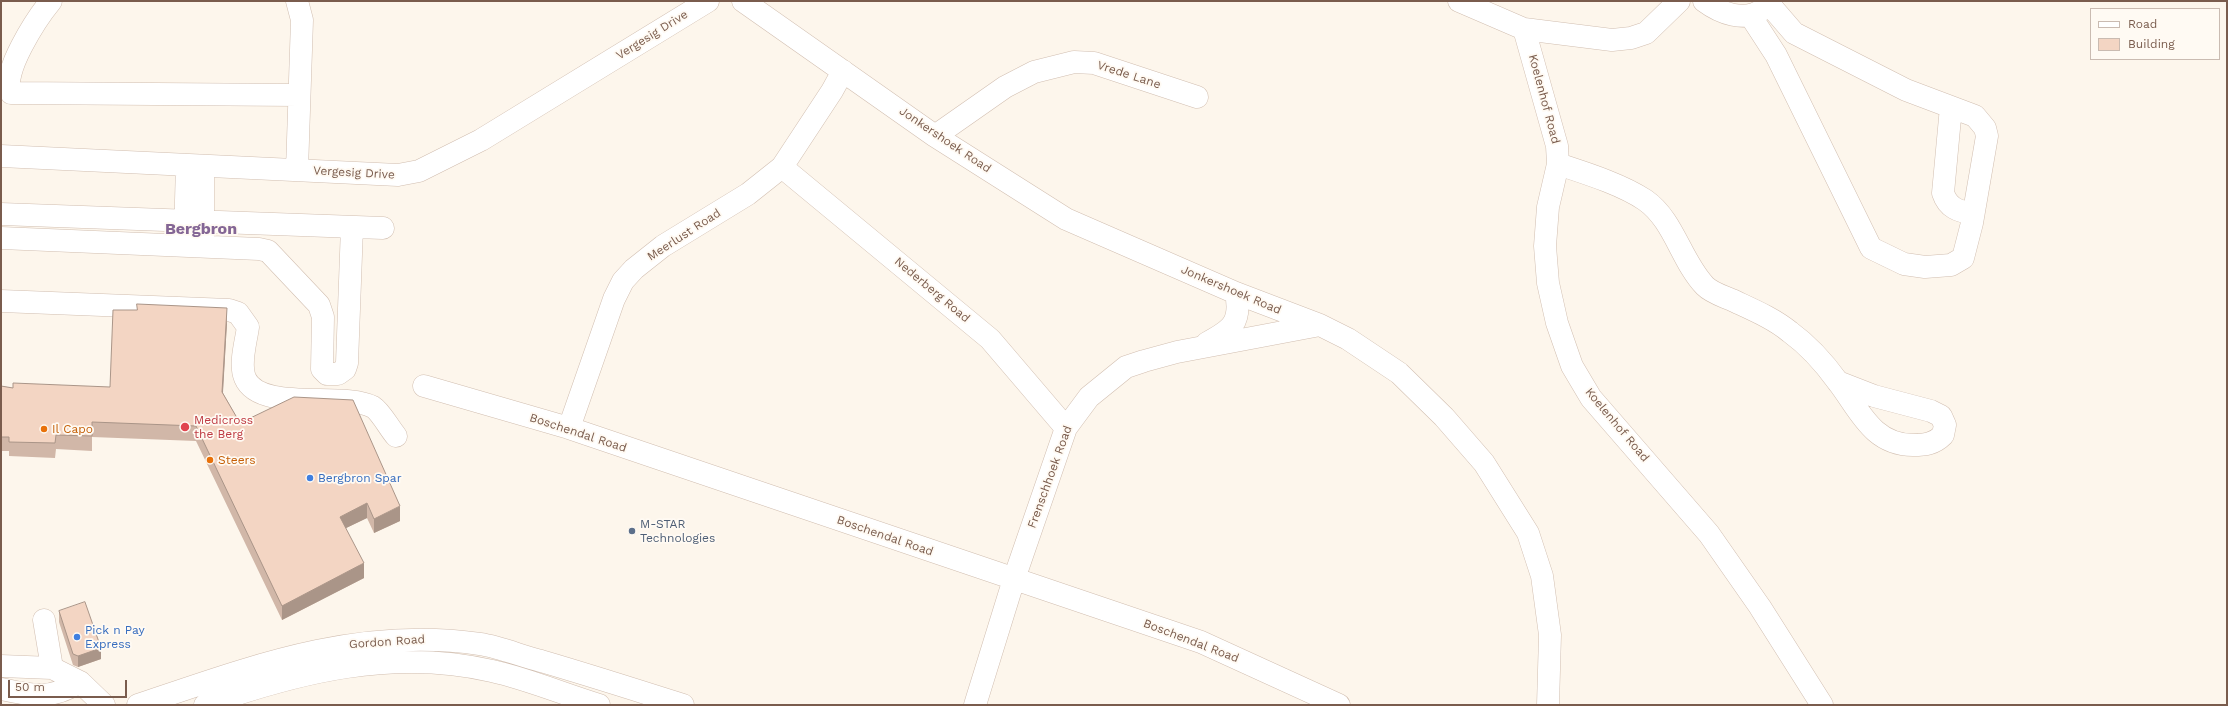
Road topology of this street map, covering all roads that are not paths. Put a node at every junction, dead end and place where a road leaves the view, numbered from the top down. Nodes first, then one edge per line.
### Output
1 (51, 1) edge
2 (297, 1) edge
3 (708, 1) edge
4 (743, 1) edge
5 (1459, 1) edge
6 (1679, 1) edge
7 (1704, 1) edge
8 (1770, 2) edge
9 (1750, 15) junction
10 (1524, 29) junction
11 (843, 71) junction
12 (299, 95) junction
13 (1197, 97) dead end
14 (1951, 107) junction
15 (935, 136) junction
16 (1, 156) edge
17 (1558, 164) junction
18 (195, 165) junction
19 (782, 167) junction
20 (297, 170) junction
21 (1, 214) edge
22 (1973, 214) junction
23 (194, 221) junction
24 (352, 227) junction
25 (383, 228) dead end
26 (1, 238) edge
27 (193, 246) junction
28 (1236, 293) junction
29 (1, 301) edge
30 (1320, 325) junction
31 (1195, 349) junction
32 (1838, 382) dead end
33 (424, 386) dead end
34 (569, 428) junction
35 (1066, 428) junction
36 (396, 436) dead end
37 (1014, 579) junction
38 (44, 620) dead end
39 (444, 640) junction
40 (440, 662) junction
41 (1, 666) edge
42 (52, 668) junction
43 (80, 682) junction
44 (1, 689) edge
45 (24, 699) edge
46 (1814, 702) edge
47 (104, 705) edge
48 (138, 705) edge
49 (205, 705) edge
50 (599, 705) edge
51 (683, 705) edge
52 (974, 705) edge
53 (1339, 705) edge
54 (1548, 705) edge

1 - 12 street
2 - 12 street
3 - 20 street, Vergesig Drive
4 - 11 street, Jonkershoek Road
5 - 10 street
6 - 10 street
7 - 9 street
8 - 9 street
8 - 14 street
9 - 22 street
10 - 17 street, Koelenhof Road
11 - 15 street, Jonkershoek Road
11 - 19 street, Meerlust Road
12 - 20 street
13 - 15 street, Vrede Lane
14 - 22 street
14 - 22 street
15 - 28 street, Jonkershoek Road
16 - 18 street, Vergesig Drive
17 - 32 street
17 - 46 street, Koelenhof Road
18 - 20 street, Vergesig Drive
18 - 23 street
19 - 34 street, Meerlust Road
19 - 35 street, Nederberg Road
21 - 23 street
23 - 24 street
23 - 27 street
24 - 25 street
24 - 27 street
26 - 27 street
28 - 30 street, Jonkershoek Road
28 - 31 street
29 - 36 street
30 - 31 street, Frenschhoek Road
30 - 54 street, Jonkershoek Road
31 - 35 street, Frenschhoek Road
33 - 34 street, Boschendal Road
34 - 37 street, Boschendal Road
35 - 37 street, Frenschhoek Road
37 - 52 street, Frenschhoek Road
37 - 53 street, Boschendal Road
38 - 42 street
39 - 40 street
39 - 48 street, Gordon Road
39 - 51 street, Gordon Road
40 - 49 street, Gordon Road
40 - 50 street, Gordon Road
41 - 42 street
42 - 43 street
43 - 45 street
43 - 47 street
44 - 45 street

